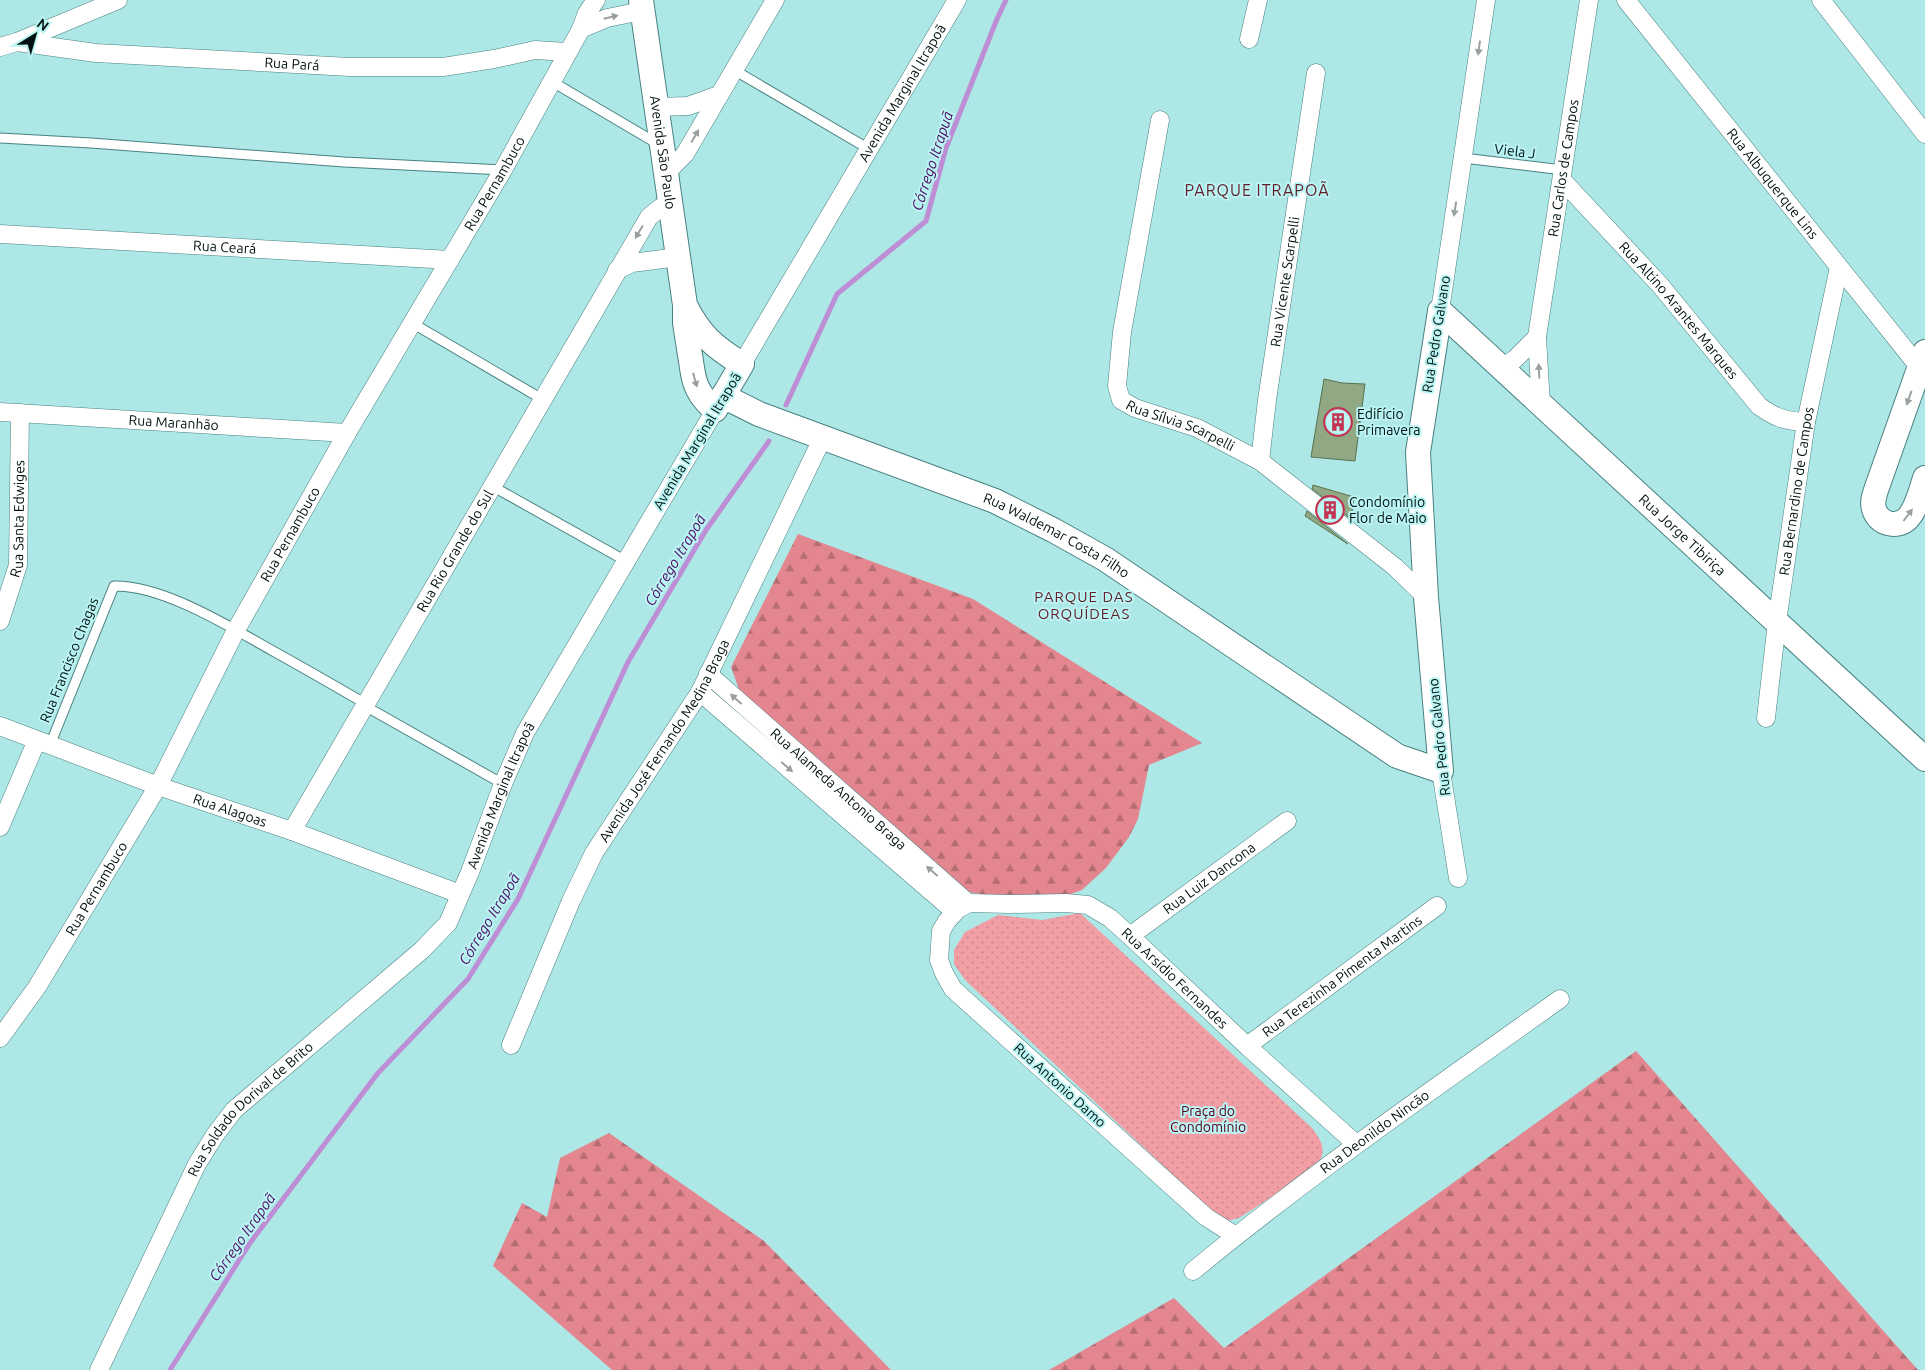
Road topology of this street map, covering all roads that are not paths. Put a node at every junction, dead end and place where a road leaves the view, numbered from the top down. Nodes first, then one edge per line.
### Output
1 (118, 0) edge
2 (596, 0) edge
3 (775, 0) edge
4 (957, 0) edge
5 (1258, 0) edge
6 (1486, 0) edge
7 (1589, 0) edge
8 (1626, 0) edge
9 (1821, 0) edge
10 (642, 6) edge
11 (580, 29) junction
12 (1249, 39) dead end
13 (8, 44) edge
14 (567, 52) junction
15 (734, 70) junction
16 (1316, 72) dead end
17 (551, 81) junction
18 (719, 95) junction
19 (656, 107) junction
20 (1160, 120) dead end
21 (1925, 134) edge
22 (0, 138) edge
23 (662, 146) junction
24 (869, 148) junction
25 (1463, 158) junction
26 (503, 170) junction
27 (666, 173) junction
28 (1563, 175) junction
29 (670, 203) junction
30 (0, 234) edge
31 (678, 257) junction
32 (450, 260) junction
33 (1840, 266) junction
34 (617, 270) junction
35 (685, 305) junction
36 (1440, 311) junction
37 (412, 324) junction
38 (1537, 337) junction
39 (1922, 359) edge
40 (742, 364) junction
41 (1502, 368) junction
42 (542, 399) junction
43 (719, 403) junction
44 (1541, 405) junction
45 (0, 412) edge
46 (20, 413) junction
47 (1806, 422) junction
48 (348, 433) junction
49 (824, 437) junction
50 (1260, 461) junction
51 (1925, 478) edge
52 (492, 486) junction
53 (626, 561) junction
54 (1424, 562) junction
55 (1395, 567) junction
56 (1426, 597) junction
57 (0, 621) edge
58 (1777, 622) junction
59 (236, 630) junction
60 (708, 674) junction
61 (700, 692) junction
62 (365, 705) junction
63 (1766, 718) dead end
64 (0, 726) edge
65 (43, 742) junction
66 (1925, 759) edge
67 (1441, 771) junction
68 (502, 784) junction
69 (158, 786) junction
70 (1287, 821) dead end
71 (0, 827) edge
72 (292, 831) junction
73 (1458, 878) dead end
74 (460, 894) junction
75 (1437, 906) dead end
76 (960, 908) junction
77 (1130, 936) junction
78 (1560, 999) dead end
79 (0, 1038) edge
80 (511, 1045) dead end
81 (1247, 1046) junction
82 (1356, 1144) junction
83 (1236, 1236) junction
84 (1193, 1271) dead end
85 (99, 1370) edge

1 - 13 street
2 - 11 street, Rua Pernambuco
3 - 15 street
4 - 24 street, Avenida Marginal Itrapoã
5 - 12 street
6 -> 25 street, Rua Pedro Galvano
7 - 28 street, Rua Carlos de Campos
8 - 33 street, Rua Albuquerque Lins
9 - 21 street
11 -> 10 street
10 - 19 main road, Avenida São Paulo
11 - 14 street, Rua Pernambuco
13 - 14 street, Rua Pará
14 - 17 street, Rua Pernambuco
15 - 18 street
15 - 24 lane
16 - 50 street, Rua Vicente Scarpelli
17 - 23 lane
17 - 26 street, Rua Pernambuco
18 - 19 street
27 -> 18 street
19 - 23 main road, Avenida São Paulo
20 - 50 street, Rua Sílvia Scarpelli
22 - 26 lane
23 - 27 main road, Avenida São Paulo
24 - 40 street, Avenida Marginal Itrapoã
25 - 28 lane, Viela J
25 -> 36 street, Rua Pedro Galvano
26 - 32 street, Rua Pernambuco
27 - 29 main road, Avenida São Paulo
28 - 38 street, Rua Carlos de Campos
28 - 47 street, Rua Altino Arantes Marques
29 - 31 main road, Avenida São Paulo
29 -> 34 street, Rua Rio Grande do Sul
30 - 32 street, Rua Ceará
31 - 34 street
31 - 35 main road, Avenida São Paulo
32 - 37 street, Rua Pernambuco
33 - 39 street, Rua Albuquerque Lins
33 - 47 street, Rua Bernardino de Campos
34 - 42 street, Rua Rio Grande do Sul
35 - 40 main road, Avenida São Paulo
35 -> 43 main road, Avenida São Paulo
36 - 41 main road, Rua Jorge Tibiriça
36 - 54 main road, Rua Pedro Galvano
37 - 42 lane
37 - 48 street, Rua Pernambuco
38 - 41 street
44 -> 38 street, Rua Carlos de Campos
39 -> 51 main road
40 - 43 main road, Avenida Marginal Itrapoã
41 - 44 main road, Rua Jorge Tibiriça
42 - 52 street, Rua Rio Grande do Sul
43 - 49 main road, Rua Waldemar Costa Filho
43 - 53 street, Avenida Marginal Itrapoã
44 - 58 main road, Rua Jorge Tibiriça
45 - 46 street, Rua Maranhão
46 - 48 street, Rua Maranhão
46 - 57 street, Rua Santa Edwiges
47 - 58 street, Rua Bernardino de Campos
48 - 59 street, Rua Pernambuco
49 - 60 street, Avenida José Fernando Medina Braga
49 - 67 main road, Rua Waldemar Costa Filho
50 - 55 street, Rua Sílvia Scarpelli
52 - 53 lane
52 - 62 street, Rua Rio Grande do Sul
53 - 68 street, Avenida Marginal Itrapoã
54 - 55 street
54 - 56 main road, Rua Pedro Galvano
55 - 56 street, Rua Sílvia Scarpelli
56 - 67 main road, Rua Pedro Galvano
58 - 63 street, Rua Bernardino de Campos
58 - 66 main road, Rua Jorge Tibiriça
59 - 62 lane
59 - 65 lane, Rua Francisco Chagas
59 - 69 street, Rua Pernambuco
60 - 61 street, Avenida José Fernando Medina Braga
76 -> 60 street, Rua Alameda Antonio Braga
61 -> 76 street, Rua Alameda Antonio Braga
61 - 80 street, Avenida José Fernando Medina Braga
62 - 68 lane
62 - 72 street, Rua Rio Grande do Sul
64 - 65 street, Rua Alagoas
65 - 69 street, Rua Alagoas
65 - 71 street
67 - 73 street, Rua Pedro Galvano
68 - 74 street, Avenida Marginal Itrapoã
69 - 72 street, Rua Alagoas
69 - 79 street, Rua Pernambuco
70 - 77 street, Rua Luiz Dancona
72 - 74 street, Rua Alagoas
74 - 85 street, Rua Soldado Dorival de Brito
75 - 81 street, Rua Terezinha Pimenta Martins
76 - 77 street, Rua Arsídio Fernandes
76 - 83 street, Rua Antonio Damo
77 - 81 street, Rua Arsídio Fernandes
78 - 82 street, Rua Deonildo Nincão
81 - 82 street, Rua Arsídio Fernandes
82 - 83 street, Rua Deonildo Nincão
83 - 84 street, Rua Deonildo Nincão

